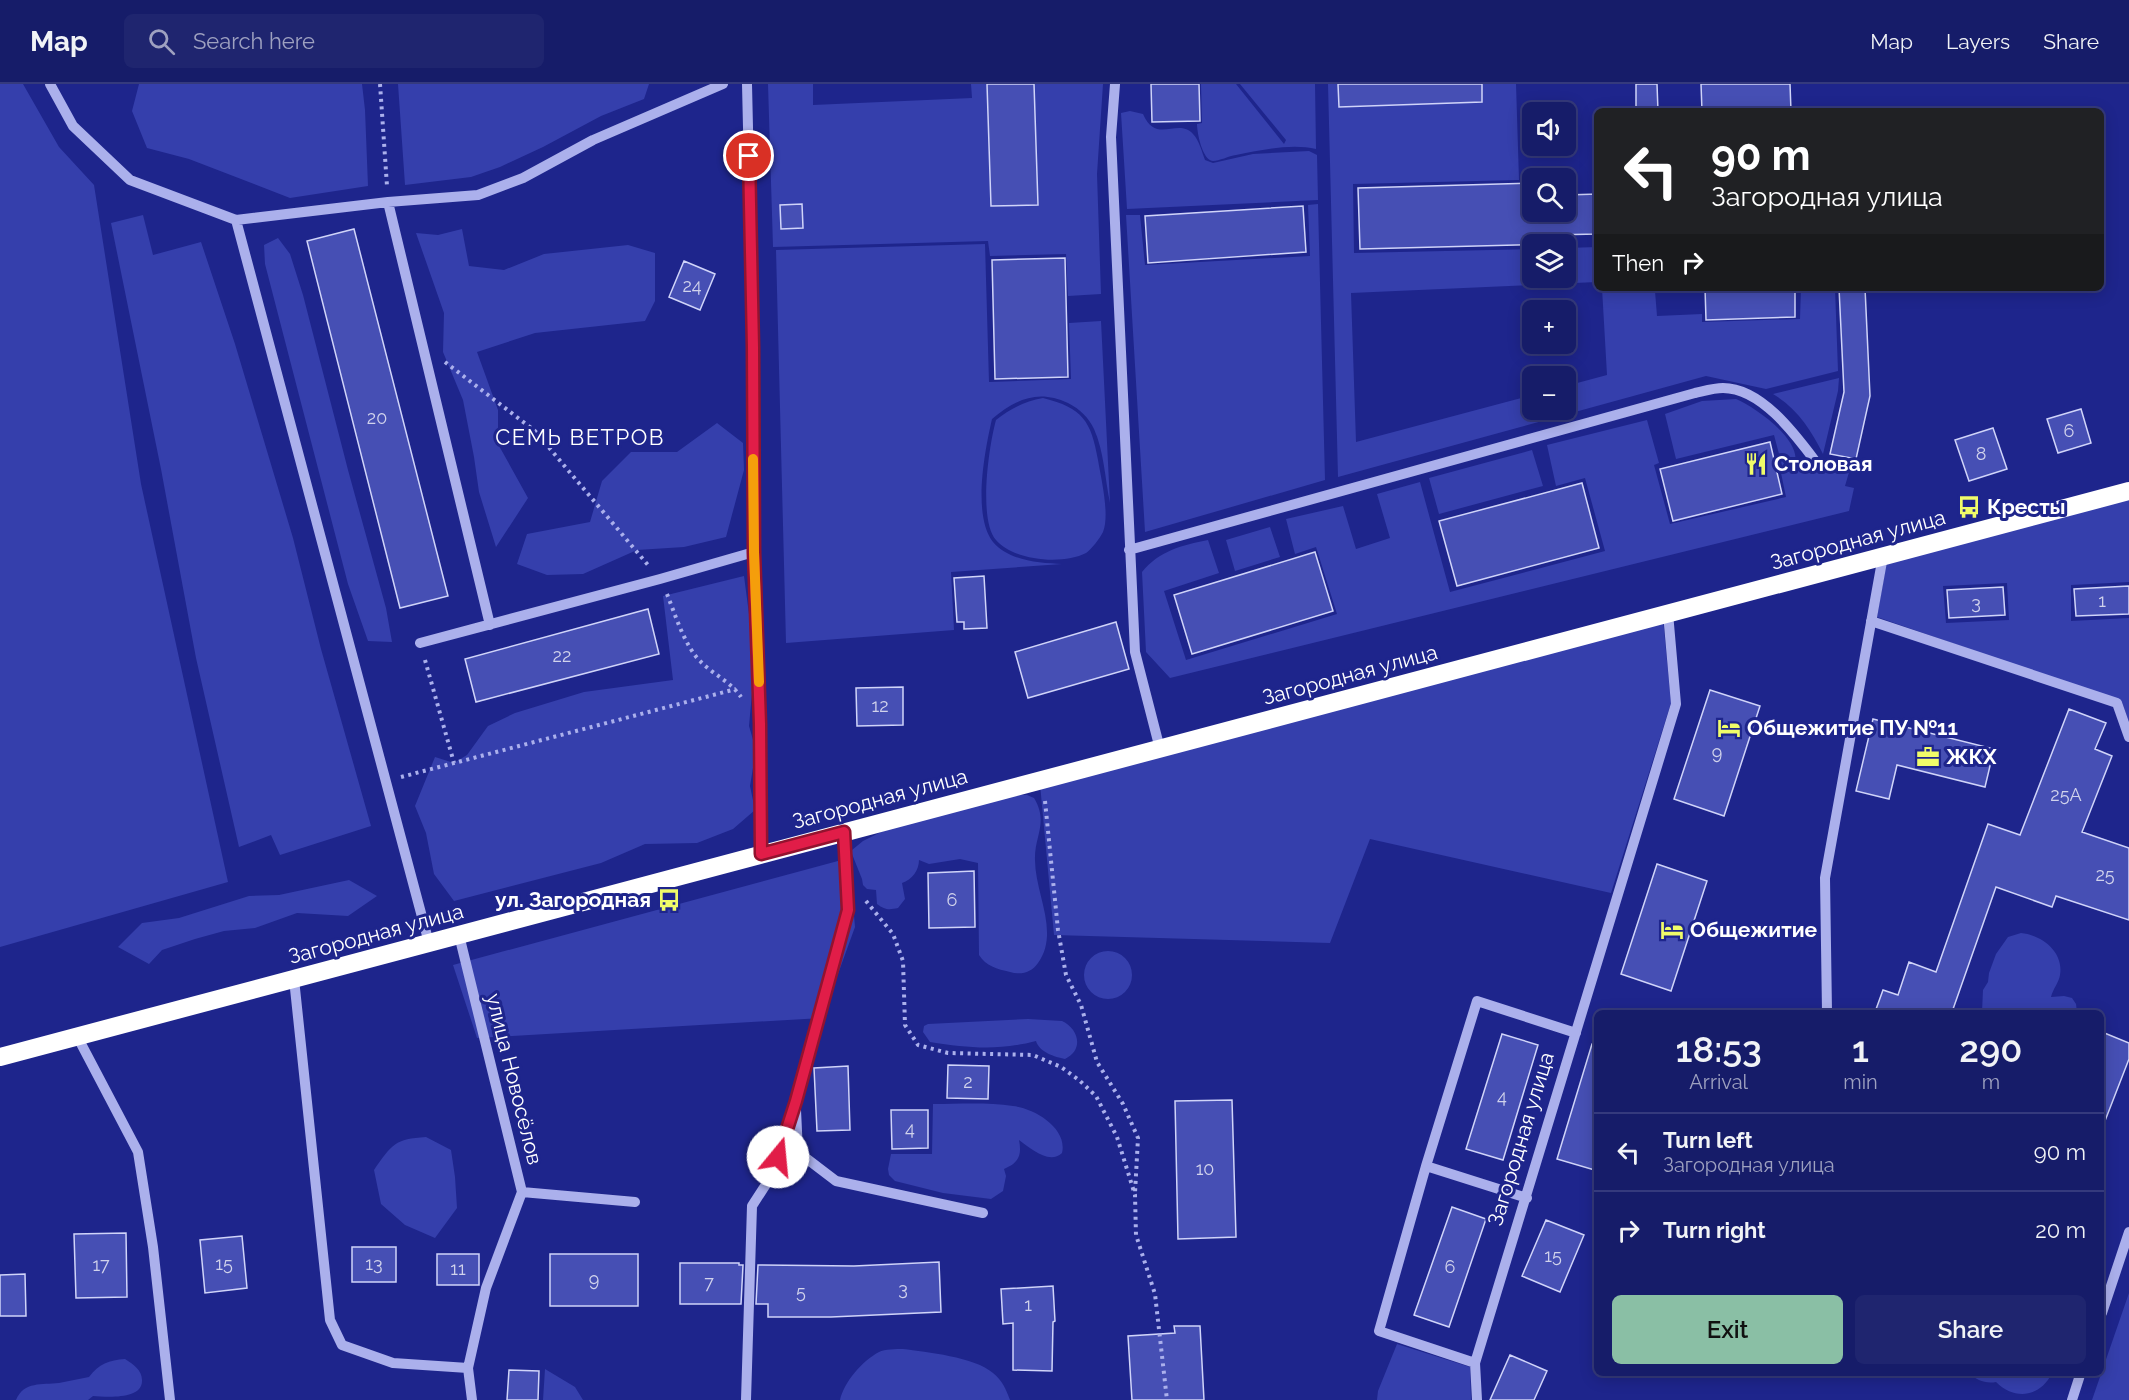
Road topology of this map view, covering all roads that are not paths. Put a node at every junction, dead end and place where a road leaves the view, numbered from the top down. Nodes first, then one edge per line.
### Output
1 (50, 84) edge
2 (723, 84) edge
3 (747, 84) edge
4 (1115, 84) edge
5 (388, 202) junction
6 (236, 220) junction
7 (1816, 462) dead end
8 (2129, 491) edge
9 (1129, 550) junction
10 (754, 552) junction
11 (1883, 556) junction
12 (1668, 614) junction
13 (1871, 621) junction
14 (490, 625) junction
15 (420, 643) road end
16 (2129, 736) edge
17 (1160, 749) junction
18 (844, 832) junction
19 (761, 854) junction
20 (459, 935) junction
21 (429, 943) junction
22 (294, 979) junction
23 (1827, 1010) edge
24 (1576, 1033) junction
25 (77, 1036) junction
26 (0, 1057) edge
27 (796, 1101) junction
28 (1426, 1166) junction
29 (522, 1192) junction
30 (1527, 1198) junction
31 (635, 1202) dead end
32 (983, 1213) dead end
33 (2129, 1232) edge
34 (2104, 1307) edge
35 (1475, 1363) junction
36 (468, 1368) junction
37 (2081, 1376) edge
38 (170, 1400) edge
39 (472, 1400) edge
40 (746, 1400) edge
41 (1477, 1400) edge
42 (2072, 1400) edge

1 - 6 street
2 - 5 street
3 - 10 street
4 - 9 street
5 - 6 street
5 - 14 street
6 - 21 street
7 - 9 street
8 - 11 highway, Загородная улица
9 - 17 street
10 - 14 street
10 - 19 street
11 - 12 highway, Загородная улица
11 - 13 street
12 - 17 highway, Загородная улица
12 - 24 street, Загородная улица
13 - 16 street
13 - 23 street
14 - 15 street
17 - 18 highway, Загородная улица
18 - 19 highway, Загородная улица
18 - 27 street
19 - 20 highway, Загородная улица
20 - 21 highway, Загородная улица
20 - 29 street, улица Новосёлов
21 - 22 highway, Загородная улица
22 - 25 highway, Загородная улица
22 - 36 street
24 - 28 street
24 - 30 street, Загородная улица
25 - 26 highway, Загородная улица
25 - 38 street
27 - 32 street
27 - 40 street
28 - 30 street
28 - 35 street
29 - 31 street, улица Новосёлов
29 - 36 street
30 - 35 street, Загородная улица
33 - 34 street
35 - 41 street, Загородная улица
36 - 39 street
37 - 42 street

